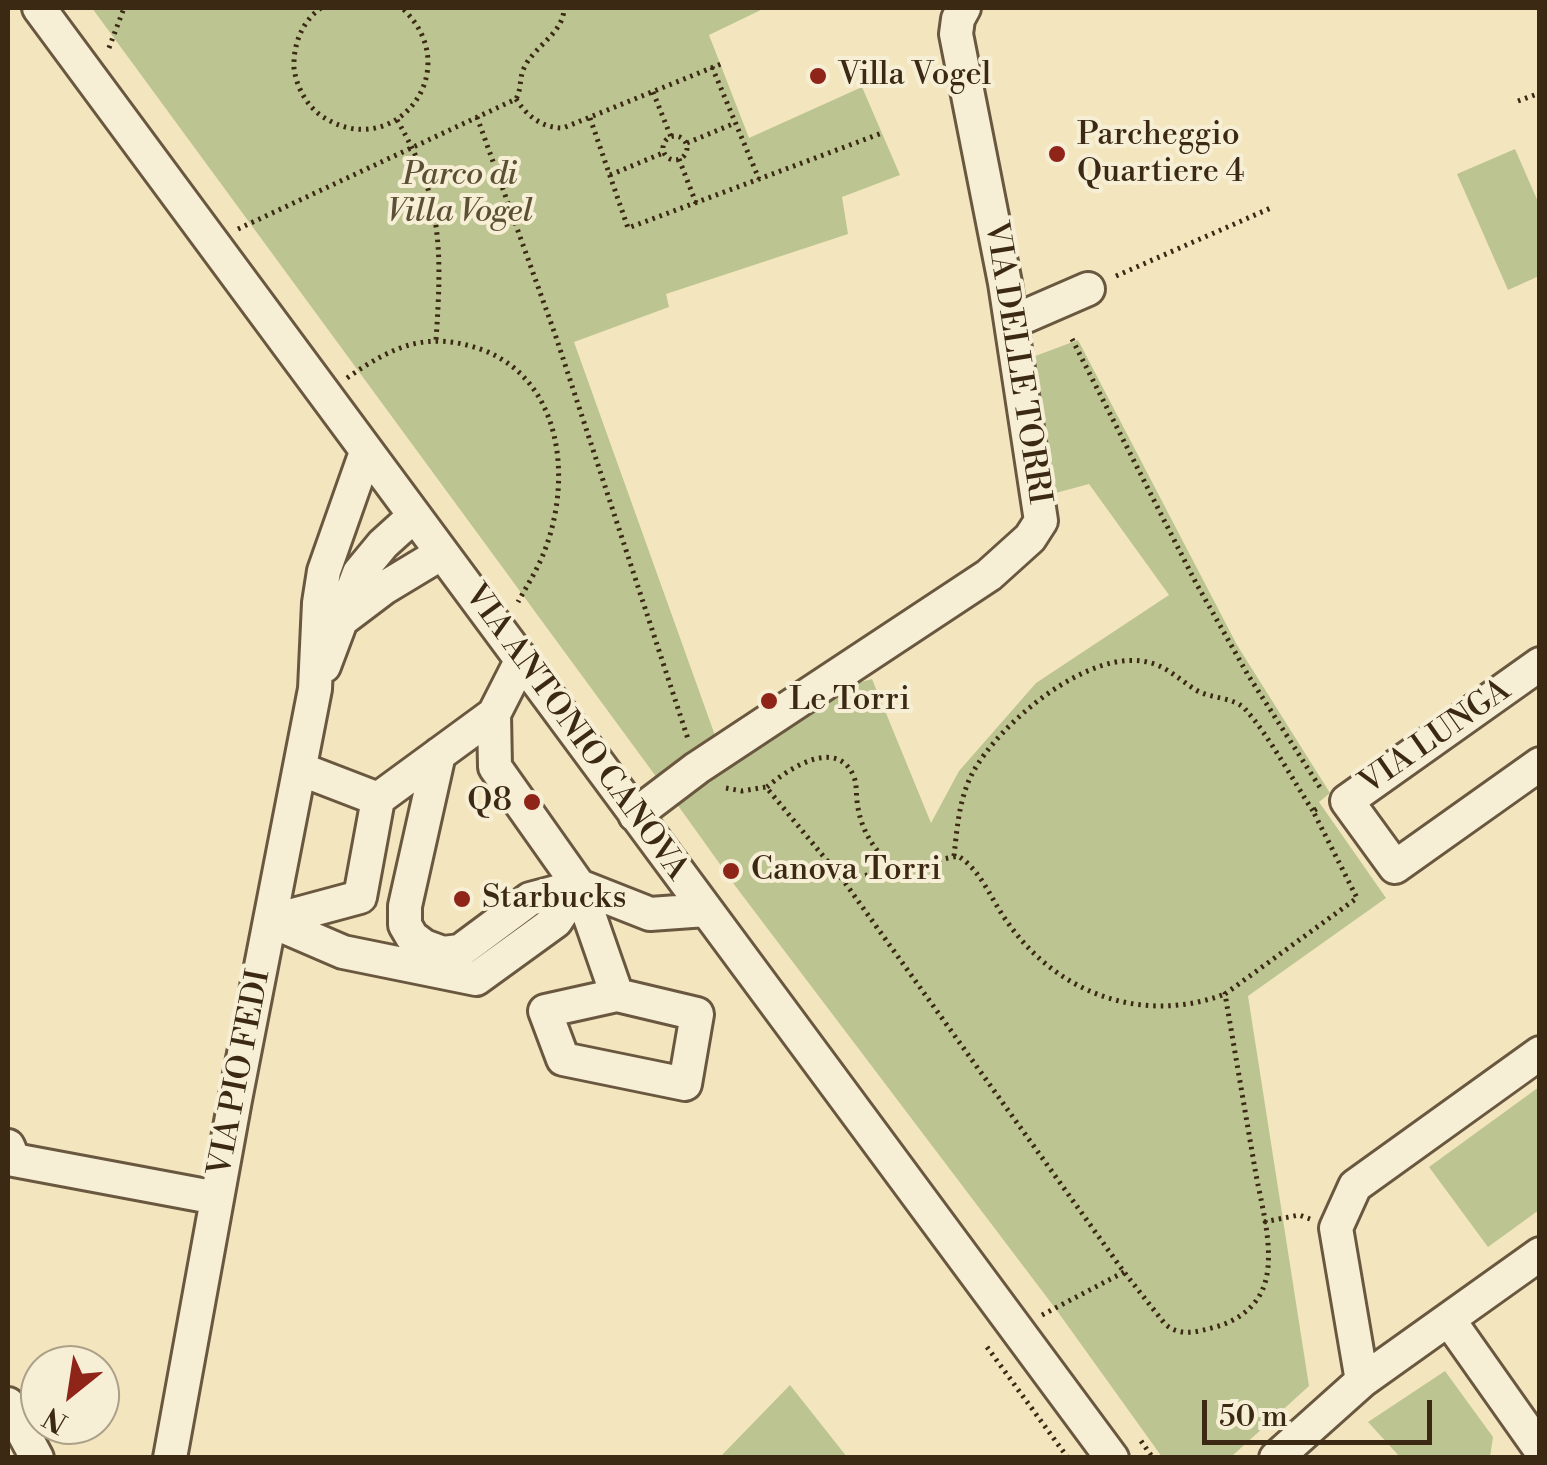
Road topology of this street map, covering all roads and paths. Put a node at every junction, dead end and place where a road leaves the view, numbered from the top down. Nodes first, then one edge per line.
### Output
1 (39, 8) edge
2 (321, 8) edge
3 (402, 8) edge
4 (564, 8) edge
5 (964, 8) edge
6 (721, 64) dead end
7 (712, 67) junction
8 (653, 92) junction
9 (1540, 93) edge
10 (516, 99) junction
11 (1518, 101) dead end
12 (477, 116) junction
13 (590, 118) junction
14 (398, 120) junction
15 (735, 123) junction
16 (882, 132) dead end
17 (671, 137) junction
18 (686, 144) junction
19 (412, 146) junction
20 (664, 152) junction
21 (679, 160) junction
22 (610, 174) junction
23 (758, 179) junction
24 (696, 203) junction
25 (1273, 207) dead end
26 (213, 241) junction
27 (1088, 289) joint
28 (1012, 322) junction
29 (1072, 339) dead end
30 (436, 340) junction
31 (324, 394) junction
32 (366, 452) junction
33 (414, 516) junction
34 (442, 552) junction
35 (343, 618) junction
36 (501, 630) junction
37 (522, 659) junction
38 (1540, 664) edge
39 (315, 688) junction
40 (494, 714) junction
41 (439, 754) junction
42 (1540, 764) edge
43 (697, 768) junction
44 (300, 769) junction
45 (766, 787) junction
46 (378, 799) junction
47 (1314, 812) junction
48 (635, 814) junction
49 (954, 856) junction
50 (896, 867) junction
51 (843, 880) junction
52 (579, 886) junction
53 (706, 910) junction
54 (270, 921) junction
55 (616, 994) dead end
56 (1225, 994) junction
57 (1540, 1053) edge
58 (10, 1156) edge
59 (217, 1198) junction
60 (1264, 1222) junction
61 (1336, 1228) junction
62 (1540, 1254) edge
63 (1124, 1272) junction
64 (1448, 1320) junction
65 (1018, 1328) junction
66 (1362, 1381) junction
67 (8, 1404) edge
68 (1540, 1449) edge
69 (1112, 1457) edge
70 (38, 1458) edge
71 (170, 1458) edge
72 (1276, 1458) edge

1 - 26 street, VIA ANTONIO CANOVA
2 - 14 path
3 - 14 path
4 - 10 path
5 - 28 street, VIA DELLE TORRI
6 - 7 path
7 - 8 path
7 - 15 path
8 - 13 path
8 - 17 path
9 - 11 path
10 - 12 path
10 - 13 path
12 - 19 path
12 - 43 path
13 - 22 path
14 - 19 path
15 - 18 path
15 - 23 path
16 - 23 path
17 - 18 path
17 - 20 path
18 - 21 path
19 - 26 path
19 - 30 path
20 - 21 path
20 - 22 path
21 - 24 path
22 - 24 path
23 - 24 path
25 - 27 path
26 - 31 street, VIA ANTONIO CANOVA
27 - 28 street
28 - 43 street, VIA DELLE TORRI
29 - 47 path
30 - 31 path
30 - 36 path
31 - 32 street, VIA ANTONIO CANOVA
32 - 33 street, VIA ANTONIO CANOVA
32 - 39 street, VIA PIO FEDI
33 - 34 street, VIA ANTONIO CANOVA
33 - 35 street, VIA PIO FEDI
34 - 35 street
34 - 36 street, VIA ANTONIO CANOVA
35 - 39 street, VIA PIO FEDI
36 - 37 street, VIA ANTONIO CANOVA
37 - 40 street
37 - 48 street, VIA ANTONIO CANOVA
38 - 42 street, VIA LUNGA
39 - 44 street, VIA PIO FEDI
40 - 41 street
40 - 52 street
41 - 46 street
41 - 52 street
43 - 45 path
43 - 48 street, VIA DELLE TORRI
44 - 46 street
44 - 54 street, VIA PIO FEDI
45 - 50 path
45 - 51 path
46 - 54 street
47 - 49 path
47 - 56 path
48 - 53 street, VIA ANTONIO CANOVA
49 - 50 path
49 - 56 path
50 - 51 path
51 - 63 path
52 - 53 street
52 - 54 street
52 - 55 street
53 - 65 street, VIA ANTONIO CANOVA
54 - 59 street, VIA PIO FEDI
56 - 60 path
57 - 61 street
58 - 59 street
59 - 71 street, VIA PIO FEDI
60 - 61 path
60 - 63 path
61 - 66 street
62 - 64 street
63 - 65 path
64 - 66 street
64 - 68 street
65 - 69 street, VIA ANTONIO CANOVA
66 - 72 street
67 - 70 street

